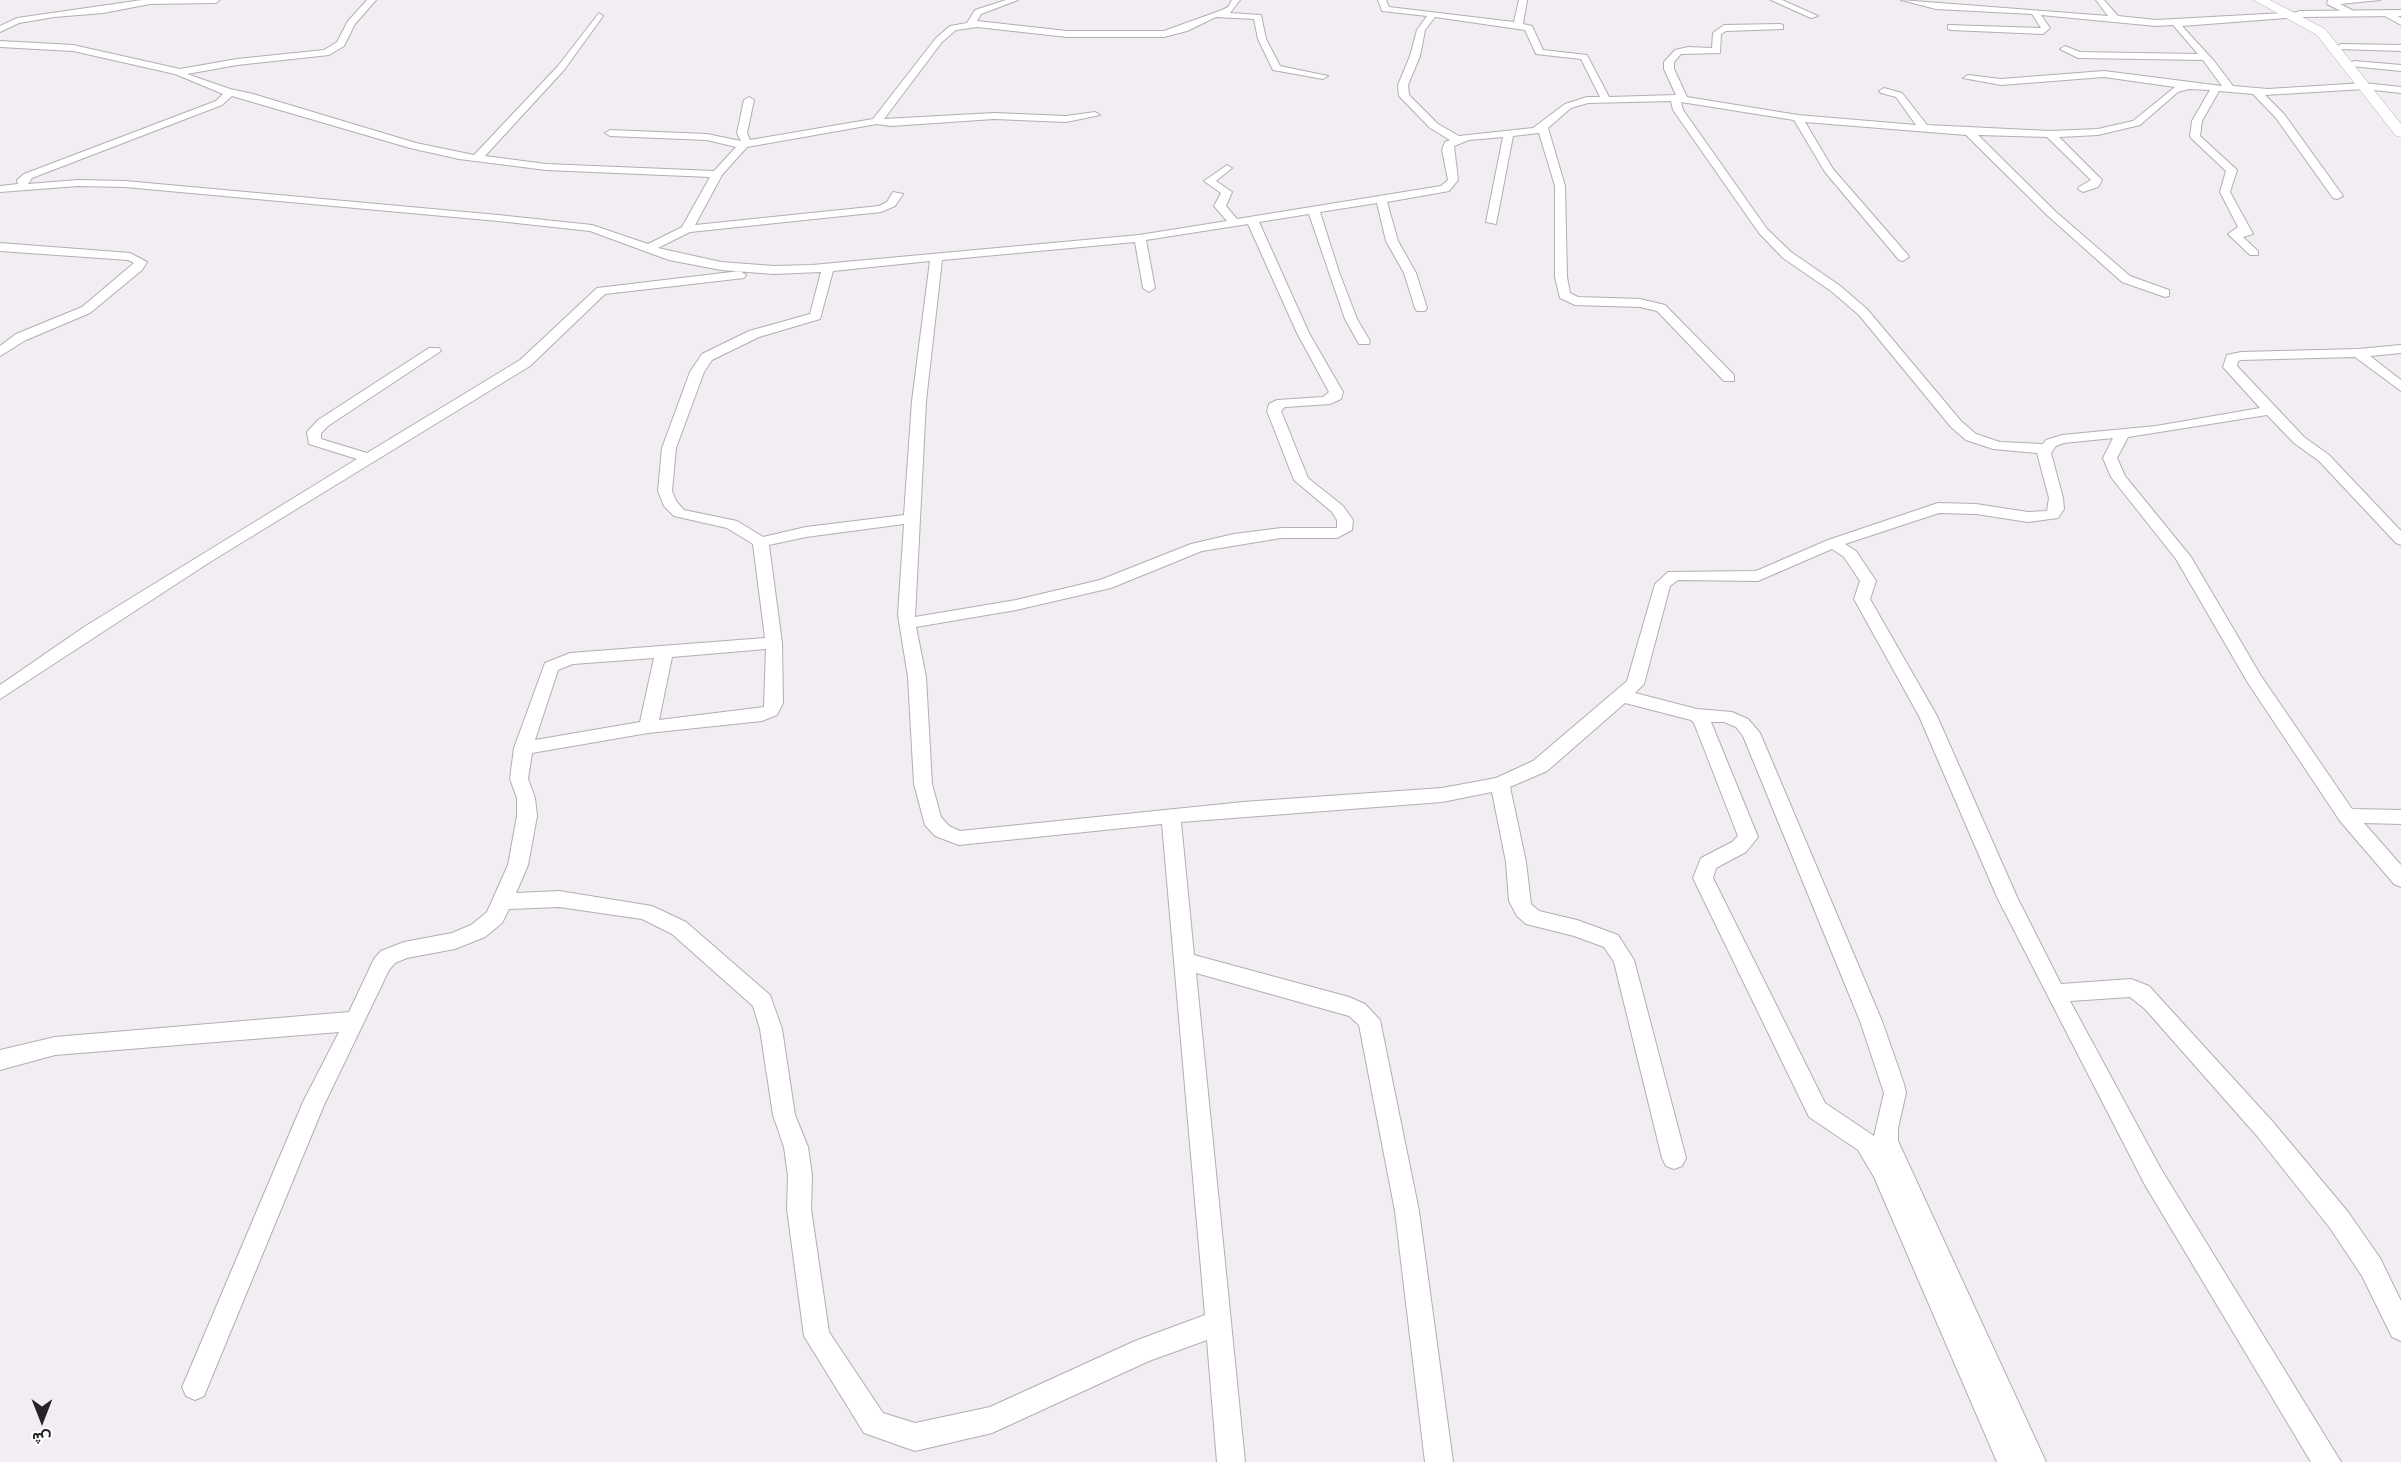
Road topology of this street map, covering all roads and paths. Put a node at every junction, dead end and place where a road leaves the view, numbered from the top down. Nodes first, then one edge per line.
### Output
1 (216, 0) edge
2 (372, 0) edge
3 (1014, 0) edge
4 (1236, 0) edge
5 (1382, 0) edge
6 (1523, 0) edge
7 (1775, 0) edge
8 (1905, 0) edge
9 (2100, 0) edge
10 (2260, 0) edge
11 (2269, 0) edge
12 (2376, 0) edge
13 (2034, 12) junction
14 (2349, 12) junction
15 (2386, 13) junction
16 (1433, 14) junction
17 (2295, 14) junction
18 (2401, 14) edge
19 (1215, 15) junction
20 (1814, 15) dead end
21 (599, 16) dead end
22 (2115, 19) junction
23 (2401, 22) edge
24 (971, 24) junction
25 (1518, 25) junction
26 (2180, 26) junction
27 (1780, 27) dead end
28 (1951, 27) dead end
29 (0, 29) edge
30 (0, 44) edge
31 (2341, 46) junction
32 (2401, 48) edge
33 (2065, 49) dead end
34 (2206, 57) junction
35 (2354, 64) junction
36 (2401, 68) edge
37 (180, 72) junction
38 (1323, 76) dead end
39 (1968, 78) dead end
40 (2189, 86) junction
41 (2369, 86) junction
42 (2217, 87) junction
43 (2229, 88) junction
44 (2401, 90) edge
45 (1884, 91) dead end
46 (228, 92) junction
47 (2257, 92) junction
48 (1605, 98) junction
49 (1679, 98) junction
50 (749, 100) dead end
51 (1095, 115) dead end
52 (1798, 118) junction
53 (2401, 119) edge
54 (877, 121) junction
55 (1543, 128) junction
56 (1924, 129) junction
57 (1969, 132) junction
58 (610, 133) dead end
59 (2050, 134) junction
60 (2401, 134) edge
61 (1508, 136) junction
62 (1456, 139) junction
63 (745, 144) junction
64 (477, 158) junction
65 (1227, 168) dead end
66 (717, 174) junction
67 (28, 186) junction
68 (0, 189) edge
69 (2083, 189) dead end
70 (897, 194) dead end
71 (2337, 196) dead end
72 (1381, 199) junction
73 (1314, 212) junction
74 (1252, 220) junction
75 (1492, 222) dead end
76 (1235, 224) junction
77 (687, 229) junction
78 (1139, 238) junction
79 (0, 247) edge
80 (649, 248) junction
81 (2254, 253) dead end
82 (1903, 257) dead end
83 (936, 258) junction
84 (828, 268) junction
85 (774, 270) junction
86 (1149, 288) dead end
87 (2165, 293) dead end
88 (1421, 308) dead end
89 (1364, 341) dead end
90 (2401, 349) edge
91 (434, 351) dead end
92 (0, 352) edge
93 (2358, 353) junction
94 (1729, 378) dead end
95 (2401, 387) edge
96 (2270, 410) junction
97 (2123, 433) junction
98 (2046, 449) junction
99 (371, 459) junction
100 (912, 519) junction
101 (2401, 540) edge
102 (761, 542) junction
103 (1833, 543) junction
104 (909, 623) junction
105 (774, 643) junction
106 (664, 653) junction
107 (0, 693) edge
108 (1622, 696) junction
109 (1697, 715) junction
110 (648, 727) junction
111 (523, 748) junction
112 (1500, 784) junction
113 (2347, 816) junction
114 (1171, 817) junction
115 (2401, 817) edge
116 (2401, 879) edge
117 (503, 901) junction
118 (1184, 961) junction
119 (2055, 993) junction
120 (356, 1021) junction
121 (0, 1060) edge
122 (1674, 1158) dead end
123 (1216, 1324) junction
124 (2401, 1328) edge
125 (195, 1386) dead end
126 (1231, 1462) edge
127 (1439, 1462) edge
128 (2011, 1462) edge
129 (2032, 1462) edge
130 (2326, 1462) edge

1 - 29 street
2 - 37 street
3 - 24 street
4 - 19 street
5 - 16 street
6 - 25 street
7 - 20 street
8 - 13 street
9 - 22 street
10 - 17 main road
11 - 17 main road
12 - 14 street
13 - 22 street
13 - 28 street
14 - 15 street
14 - 17 street
15 - 18 street
15 - 23 street
16 - 25 street
16 - 62 street
17 - 26 street
17 - 31 main road
17 - 41 main road
19 - 24 street
19 - 38 street
21 - 64 street
22 - 26 street
24 - 54 street
25 - 48 street
26 - 34 street
27 - 49 street
30 - 37 street
31 - 32 street
31 - 35 main road
33 - 34 street
34 - 43 street
35 - 36 street
35 - 41 main road
37 - 46 street
39 - 40 street
40 - 42 street
40 - 59 street
41 - 44 street
41 - 47 street
41 - 53 main road
41 - 60 main road
42 - 43 street
42 - 81 street
43 - 47 street
45 - 56 street
46 - 64 street
46 - 67 street
47 - 71 street
48 - 49 street
48 - 55 street
49 - 52 street
49 - 98 street
50 - 63 street
51 - 54 street
52 - 56 street
52 - 82 street
54 - 63 street
55 - 61 street
55 - 94 street
56 - 57 street
57 - 59 street
57 - 87 street
58 - 63 street
59 - 69 street
61 - 62 street
61 - 75 street
62 - 72 street
63 - 66 street
64 - 66 street
65 - 76 street
66 - 77 street
67 - 68 street
67 - 80 street
70 - 77 street
72 - 73 street
72 - 88 street
73 - 74 street
73 - 89 street
74 - 76 street
74 - 104 street
76 - 78 street
77 - 80 street
78 - 83 street
78 - 86 street
79 - 92 street
80 - 85 street
83 - 84 street
83 - 100 street
84 - 85 street
84 - 102 street
85 - 99 street
90 - 93 street
91 - 99 street
93 - 95 street
93 - 96 street
96 - 97 street
96 - 101 street
97 - 98 street
97 - 113 street
98 - 103 street
99 - 107 street
100 - 102 street
100 - 104 street
102 - 105 street
103 - 108 street
103 - 119 street
104 - 114 street
105 - 106 street
105 - 110 street
106 - 110 street
106 - 111 street
108 - 109 street
108 - 112 street
109 - 128 street
109 - 129 street
110 - 111 street
111 - 117 street
112 - 114 street
112 - 122 street
113 - 115 street
113 - 116 street
114 - 118 street
117 - 120 street
117 - 123 street
118 - 123 street
118 - 127 street
119 - 124 street
119 - 130 street
120 - 121 street
120 - 125 street
123 - 126 street

